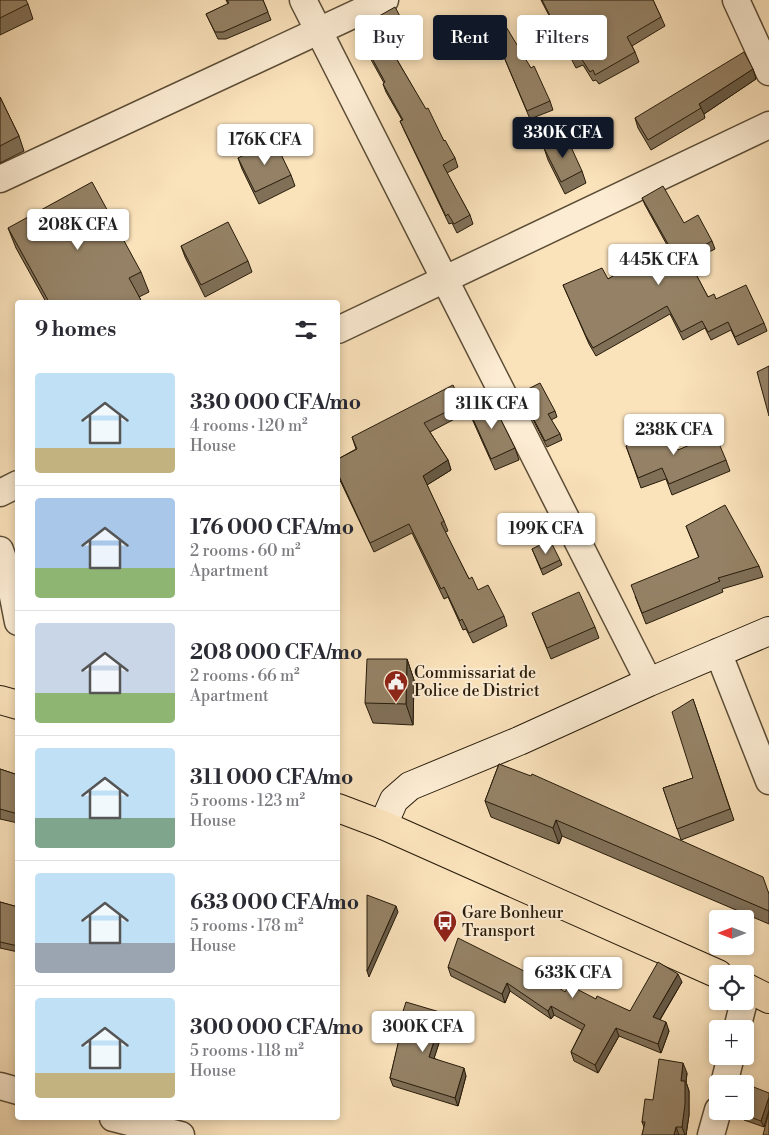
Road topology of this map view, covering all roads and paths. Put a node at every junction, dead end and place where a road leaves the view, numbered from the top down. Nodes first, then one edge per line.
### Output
1 (303, 0) edge
2 (385, 0) edge
3 (736, 0) edge
4 (318, 32) junction
5 (769, 72) edge
6 (769, 125) edge
7 (0, 179) edge
8 (445, 278) junction
9 (340, 329) edge
10 (15, 486) edge
11 (0, 493) edge
12 (0, 550) edge
13 (15, 607) edge
14 (769, 631) edge
15 (718, 652) junction
16 (649, 682) junction
17 (0, 700) edge
18 (15, 703) edge
19 (769, 781) edge
20 (340, 809) edge
21 (383, 825) junction
22 (709, 970) edge
23 (0, 1086) edge
24 (15, 1090) edge
25 (715, 1120) edge
26 (130, 1123) edge
27 (181, 1135) edge
28 (711, 1135) edge

1 - 4 street
2 - 4 street
3 - 5 street
4 - 7 street
4 - 8 street
6 - 8 street
8 - 9 street
8 - 16 street
10 - 11 street
12 - 13 street
14 - 15 main road
15 - 16 main road
15 - 19 street
16 - 21 main road
17 - 18 highway
20 - 21 highway
21 - 22 highway
23 - 24 street
25 - 28 street
26 - 27 street

